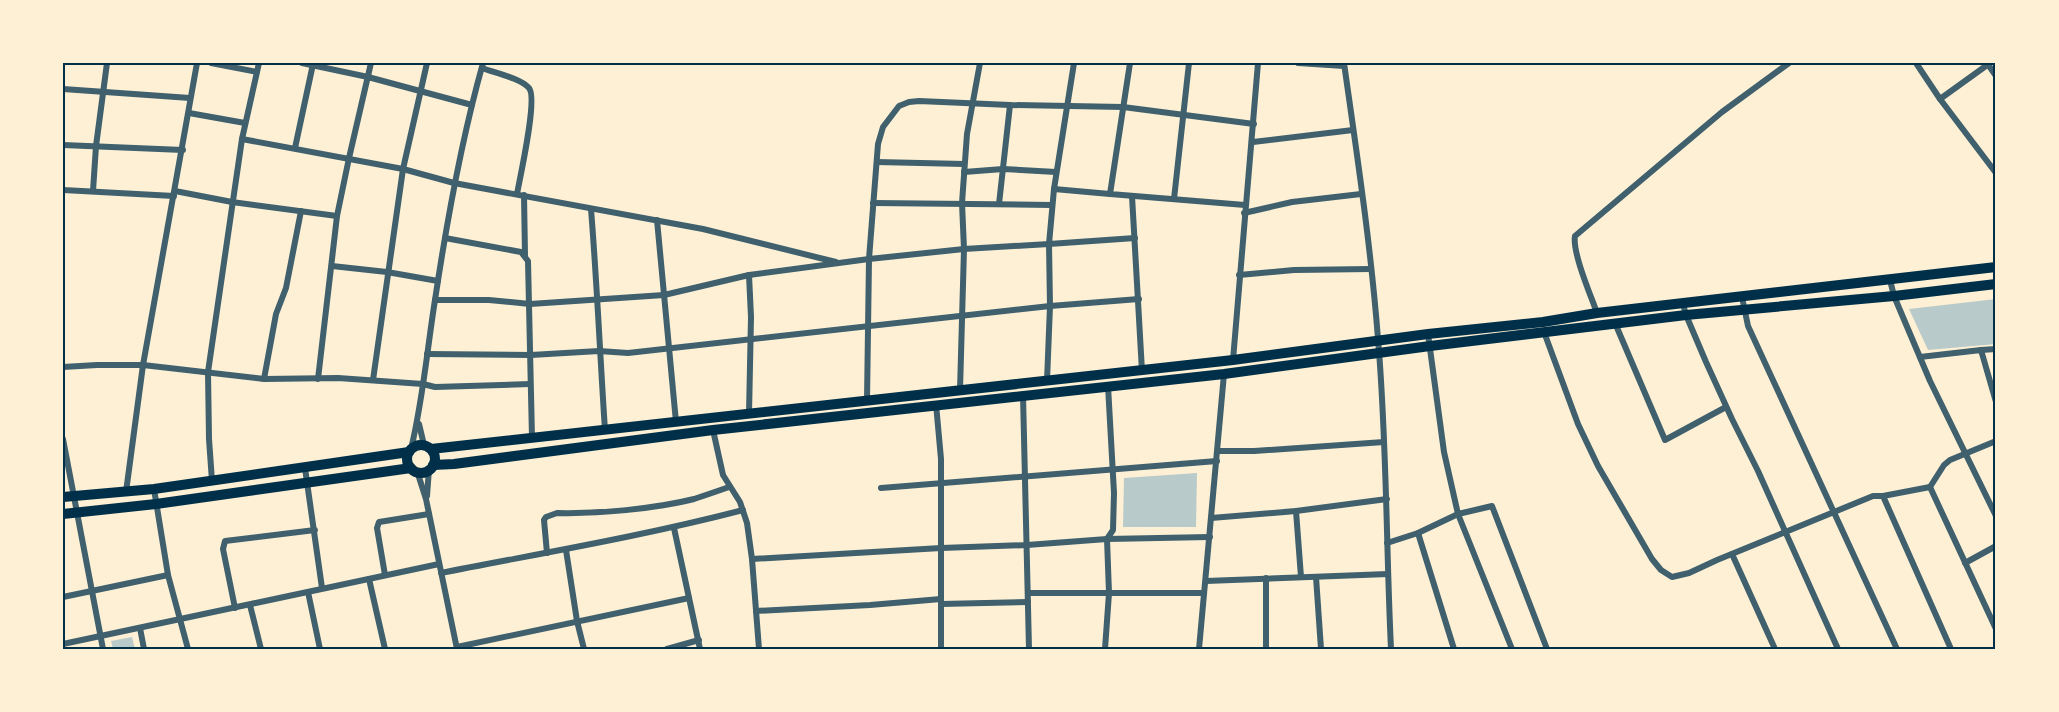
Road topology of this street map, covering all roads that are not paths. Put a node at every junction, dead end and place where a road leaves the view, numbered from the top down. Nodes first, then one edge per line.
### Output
1 (107, 63) edge
2 (197, 63) edge
3 (211, 63) edge
4 (259, 63) edge
5 (302, 63) edge
6 (371, 63) edge
7 (427, 63) edge
8 (980, 63) edge
9 (1074, 63) edge
10 (1130, 63) edge
11 (1189, 63) edge
12 (1258, 63) edge
13 (1298, 63) edge
14 (1788, 63) edge
15 (1916, 63) edge
16 (1988, 63) edge
17 (313, 65) edge
18 (483, 65) edge
19 (1344, 65) edge
20 (257, 72) junction
21 (1996, 76) edge
22 (368, 77) junction
23 (63, 89) edge
24 (103, 92) junction
25 (421, 92) junction
26 (190, 98) junction
27 (1940, 99) junction
28 (972, 103) junction
29 (472, 105) junction
30 (1010, 105) junction
31 (1067, 105) junction
32 (1123, 107) junction
33 (189, 112) junction
34 (1182, 113) junction
35 (245, 123) junction
36 (1254, 124) junction
37 (1353, 130) junction
38 (242, 139) junction
39 (1253, 142) junction
40 (63, 145) edge
41 (96, 146) junction
42 (295, 148) junction
43 (183, 150) junction
44 (349, 158) junction
45 (877, 162) junction
46 (964, 168) junction
47 (403, 169) junction
48 (1003, 170) junction
49 (1056, 172) junction
50 (1996, 172) edge
51 (454, 183) junction
52 (1054, 189) junction
53 (63, 190) edge
54 (93, 191) junction
55 (175, 193) junction
56 (521, 194) junction
57 (1110, 194) junction
58 (1361, 195) junction
59 (1132, 196) junction
60 (1174, 199) junction
61 (232, 202) junction
62 (873, 203) junction
63 (962, 203) junction
64 (999, 204) junction
65 (1052, 205) junction
66 (1245, 205) junction
67 (591, 209) junction
68 (301, 211) junction
69 (1244, 213) junction
70 (337, 216) junction
71 (657, 220) junction
72 (445, 238) junction
73 (1135, 238) junction
74 (1049, 244) junction
75 (964, 249) junction
76 (525, 256) junction
77 (869, 258) junction
78 (839, 263) junction
79 (332, 266) junction
80 (1996, 267) edge
81 (1371, 269) junction
82 (387, 272) junction
83 (1239, 275) junction
84 (749, 276) junction
85 (1890, 280) junction
86 (438, 281) junction
87 (1996, 284) edge
88 (664, 295) junction
89 (1894, 296) junction
90 (1742, 297) junction
91 (598, 299) junction
92 (1139, 299) junction
93 (435, 300) junction
94 (530, 304) junction
95 (1050, 306) junction
96 (1684, 309) junction
97 (1744, 309) junction
98 (1597, 314) junction
99 (962, 315) junction
100 (1615, 323) junction
101 (867, 327) junction
102 (1544, 327) junction
103 (1428, 334) junction
104 (751, 340) junction
105 (1378, 341) junction
106 (1430, 346) junction
107 (1996, 349) edge
108 (668, 350) junction
109 (1982, 350) junction
110 (599, 351) junction
111 (1379, 353) junction
112 (427, 354) junction
113 (531, 355) junction
114 (1920, 357) junction
115 (1233, 360) junction
116 (143, 365) junction
117 (63, 367) edge
118 (1142, 371) junction
119 (208, 372) junction
120 (1224, 374) junction
121 (264, 379) junction
122 (318, 379) junction
123 (372, 381) junction
124 (1047, 381) junction
125 (423, 384) junction
126 (530, 384) junction
127 (1108, 386) junction
128 (960, 390) junction
129 (935, 392) junction
130 (1023, 394) junction
131 (867, 400) junction
132 (1996, 402) edge
133 (936, 404) junction
134 (1726, 407) junction
135 (749, 414) junction
136 (418, 421) junction
137 (676, 422) junction
138 (712, 424) junction
139 (605, 431) junction
140 (63, 439) edge
141 (532, 439) junction
142 (1996, 441) edge
143 (1384, 442) junction
144 (428, 447) junction
145 (410, 451) junction
146 (1218, 451) junction
147 (1967, 453) junction
148 (1217, 461) junction
149 (431, 467) junction
150 (305, 468) junction
151 (1112, 469) junction
152 (414, 470) junction
153 (1025, 477) junction
154 (212, 481) junction
155 (308, 484) junction
156 (940, 484) junction
157 (729, 487) junction
158 (1930, 487) junction
159 (881, 488) dead end
160 (154, 489) junction
161 (126, 492) junction
162 (68, 496) edge
163 (1883, 496) junction
164 (426, 499) junction
165 (1387, 499) junction
166 (156, 504) junction
167 (743, 510) junction
168 (1834, 511) junction
169 (1296, 512) junction
170 (76, 513) junction
171 (63, 514) edge
172 (429, 514) junction
173 (1458, 514) junction
174 (1996, 516) edge
175 (1211, 518) junction
176 (674, 528) junction
177 (315, 530) junction
178 (1786, 531) junction
179 (1418, 532) junction
180 (1210, 537) junction
181 (1107, 539) junction
182 (1388, 543) junction
183 (1027, 545) junction
184 (1996, 546) edge
185 (941, 548) junction
186 (566, 550) junction
187 (547, 553) junction
188 (1732, 554) junction
189 (752, 559) junction
190 (1965, 562) junction
191 (439, 564) junction
192 (441, 573) junction
193 (1388, 574) junction
194 (168, 575) junction
195 (385, 575) junction
196 (1301, 577) junction
197 (1316, 577) junction
198 (1266, 578) junction
199 (369, 579) junction
200 (1206, 581) junction
201 (322, 588) junction
202 (92, 592) junction
203 (308, 592) junction
204 (1028, 593) junction
205 (1109, 593) junction
206 (1204, 593) junction
207 (63, 597) edge
208 (689, 598) junction
209 (941, 602) junction
210 (1028, 602) junction
211 (250, 604) junction
212 (235, 608) junction
213 (756, 611) junction
214 (181, 620) junction
215 (577, 621) junction
216 (140, 628) junction
217 (1996, 629) edge
218 (100, 635) junction
219 (699, 640) junction
220 (63, 644) edge
221 (457, 648) edge
222 (103, 649) edge
223 (144, 649) edge
224 (188, 649) edge
225 (261, 649) edge
226 (320, 649) edge
227 (385, 649) edge
228 (584, 649) edge
229 (667, 649) edge
230 (700, 649) edge
231 (759, 649) edge
232 (941, 649) edge
233 (1029, 649) edge
234 (1105, 649) edge
235 (1199, 649) edge
236 (1266, 649) edge
237 (1321, 649) edge
238 (1392, 649) edge
239 (1454, 649) edge
240 (1512, 649) edge
241 (1547, 649) edge
242 (1775, 649) edge
243 (1838, 649) edge
244 (1897, 649) edge
245 (1951, 649) edge

1 - 24 street
2 - 26 street
3 - 20 street
4 - 20 street
5 - 17 street
6 - 22 street
7 - 25 street
8 - 28 street
9 - 31 street
10 - 32 street
11 - 34 street
12 - 36 street
13 - 19 street
14 - 98 street
15 - 27 street
16 - 21 street
16 - 27 street
17 - 22 street
17 - 42 street
18 - 29 street
18 - 56 street
19 - 37 street
20 - 35 street
22 - 25 street
22 - 44 street
23 - 24 street
24 - 26 street
24 - 41 street
25 - 29 street
25 - 47 street
26 - 33 street
27 - 50 street
28 - 30 street
28 - 45 street
28 - 46 street
29 - 51 street
30 - 31 street
30 - 48 street
31 - 32 street
31 - 49 street
32 - 34 street
32 - 57 street
33 - 35 street
33 - 43 street
34 - 36 street
34 - 60 street
35 - 38 street
36 - 39 street
37 - 39 street
37 - 58 street
38 - 42 street
38 - 61 street
39 - 66 street
40 - 41 street
41 - 43 street
41 - 54 street
42 - 44 street
43 - 55 street
44 - 47 street
44 - 70 street
45 - 46 street
45 - 62 street
46 - 48 street
46 - 63 street
47 - 51 street
47 - 82 street
48 - 49 street
48 - 64 street
49 - 52 street
51 - 56 street
51 - 72 street
52 - 57 street
52 - 65 street
53 - 54 street
54 - 55 street
55 - 61 street
55 - 116 street
56 - 67 street
56 - 76 street
57 - 59 street
58 - 69 street
58 - 81 street
59 - 60 street
59 - 73 street
60 - 66 street
61 - 68 street
61 - 119 street
62 - 63 street
62 - 77 street
63 - 64 street
63 - 75 street
64 - 65 street
65 - 74 street
66 - 69 street
67 - 71 street
67 - 91 street
68 - 70 street
68 - 121 street
69 - 83 street
70 - 79 street
71 - 78 street
71 - 88 street
72 - 76 street
72 - 86 street
73 - 74 street
73 - 92 street
74 - 75 street
74 - 95 street
75 - 77 street
75 - 99 street
76 - 94 street
77 - 78 street
77 - 101 street
78 - 84 street
79 - 82 street
79 - 122 street
80 - 85 main road
81 - 83 street
81 - 105 street
82 - 86 street
82 - 123 street
83 - 115 street
84 - 88 street
84 - 104 street
85 - 89 street
85 - 90 main road
86 - 93 street
87 - 89 main road
88 - 91 street
88 - 108 street
89 - 97 main road
89 - 114 street
90 - 96 main road
90 - 97 street
91 - 94 street
91 - 110 street
92 - 95 street
92 - 118 street
93 - 94 street
93 - 112 street
94 - 113 street
95 - 99 street
95 - 124 street
96 - 97 main road
96 - 98 main road
96 - 100 main road
96 - 134 street
97 - 168 street
98 - 102 main road
99 - 101 street
99 - 128 street
100 - 102 main road
100 - 134 street
101 - 104 street
101 - 131 street
102 - 103 main road
102 - 106 main road
102 - 188 street
103 - 105 main road
103 - 106 street
104 - 108 street
104 - 135 street
105 - 111 street
105 - 115 main road
106 - 111 main road
106 - 173 street
107 - 109 street
108 - 110 street
108 - 137 street
109 - 114 street
109 - 132 street
110 - 113 street
110 - 139 street
111 - 120 main road
111 - 143 street
112 - 113 street
112 - 125 street
113 - 126 street
114 - 147 street
115 - 118 main road
116 - 117 street
116 - 119 street
116 - 161 street
118 - 124 main road
119 - 121 street
119 - 154 street
120 - 127 main road
120 - 146 street
121 - 122 street
122 - 123 street
123 - 125 street
124 - 128 main road
125 - 126 street
125 - 136 street
126 - 141 street
127 - 130 main road
127 - 151 street
128 - 129 main road
129 - 131 main road
129 - 133 street
130 - 133 main road
130 - 153 street
131 - 135 main road
133 - 138 main road
133 - 156 street
134 - 178 street
135 - 138 main road
136 - 144 street
136 - 145 street
137 - 138 main road
137 - 139 main road
138 - 149 main road
138 - 157 street
139 - 141 main road
140 - 162 street
141 - 144 main road
142 - 147 street
143 - 146 street
143 - 165 street
144 - 145 main road
144 - 149 main road
145 - 150 main road
145 - 152 main road
146 - 148 street
147 - 158 street
147 - 174 street
148 - 151 street
148 - 175 street
149 - 152 main road
149 - 164 street
150 - 154 main road
150 - 155 street
151 - 153 street
151 - 181 street
152 - 155 main road
152 - 164 street
153 - 156 street
153 - 183 street
154 - 160 main road
155 - 166 main road
155 - 177 street
156 - 159 street
156 - 185 street
157 - 167 street
157 - 187 street
158 - 163 street
158 - 190 street
160 - 161 main road
160 - 166 street
161 - 162 main road
162 - 170 street
163 - 168 street
163 - 245 street
164 - 172 street
165 - 169 street
165 - 182 street
166 - 170 main road
166 - 194 street
167 - 176 street
167 - 189 street
168 - 178 street
168 - 244 street
169 - 175 street
169 - 196 street
170 - 171 main road
170 - 202 street
172 - 191 street
172 - 195 street
173 - 179 street
173 - 240 street
173 - 241 street
175 - 180 street
176 - 186 street
176 - 208 street
177 - 201 street
177 - 212 street
178 - 188 street
178 - 243 street
179 - 182 street
179 - 239 street
180 - 181 street
180 - 200 street
181 - 183 street
181 - 205 street
182 - 193 street
183 - 185 street
183 - 204 street
184 - 190 street
185 - 189 street
185 - 209 street
186 - 187 street
186 - 215 street
187 - 192 street
188 - 242 street
189 - 213 street
190 - 217 street
191 - 192 street
191 - 195 street
192 - 221 street
193 - 197 street
193 - 238 street
194 - 202 street
194 - 214 street
195 - 199 street
196 - 197 street
196 - 198 street
197 - 237 street
198 - 200 street
198 - 236 street
199 - 201 street
199 - 227 street
200 - 206 street
201 - 203 street
202 - 207 street
202 - 218 street
203 - 211 street
203 - 226 street
204 - 205 street
204 - 210 street
205 - 206 street
205 - 234 street
206 - 235 street
208 - 215 street
208 - 219 street
209 - 210 street
209 - 213 street
209 - 232 street
210 - 233 street
211 - 212 street
211 - 225 street
212 - 214 street
213 - 231 street
214 - 216 street
214 - 224 street
215 - 221 street
215 - 228 street
216 - 218 street
216 - 223 street
218 - 220 street
218 - 222 street
219 - 229 street
219 - 230 street

